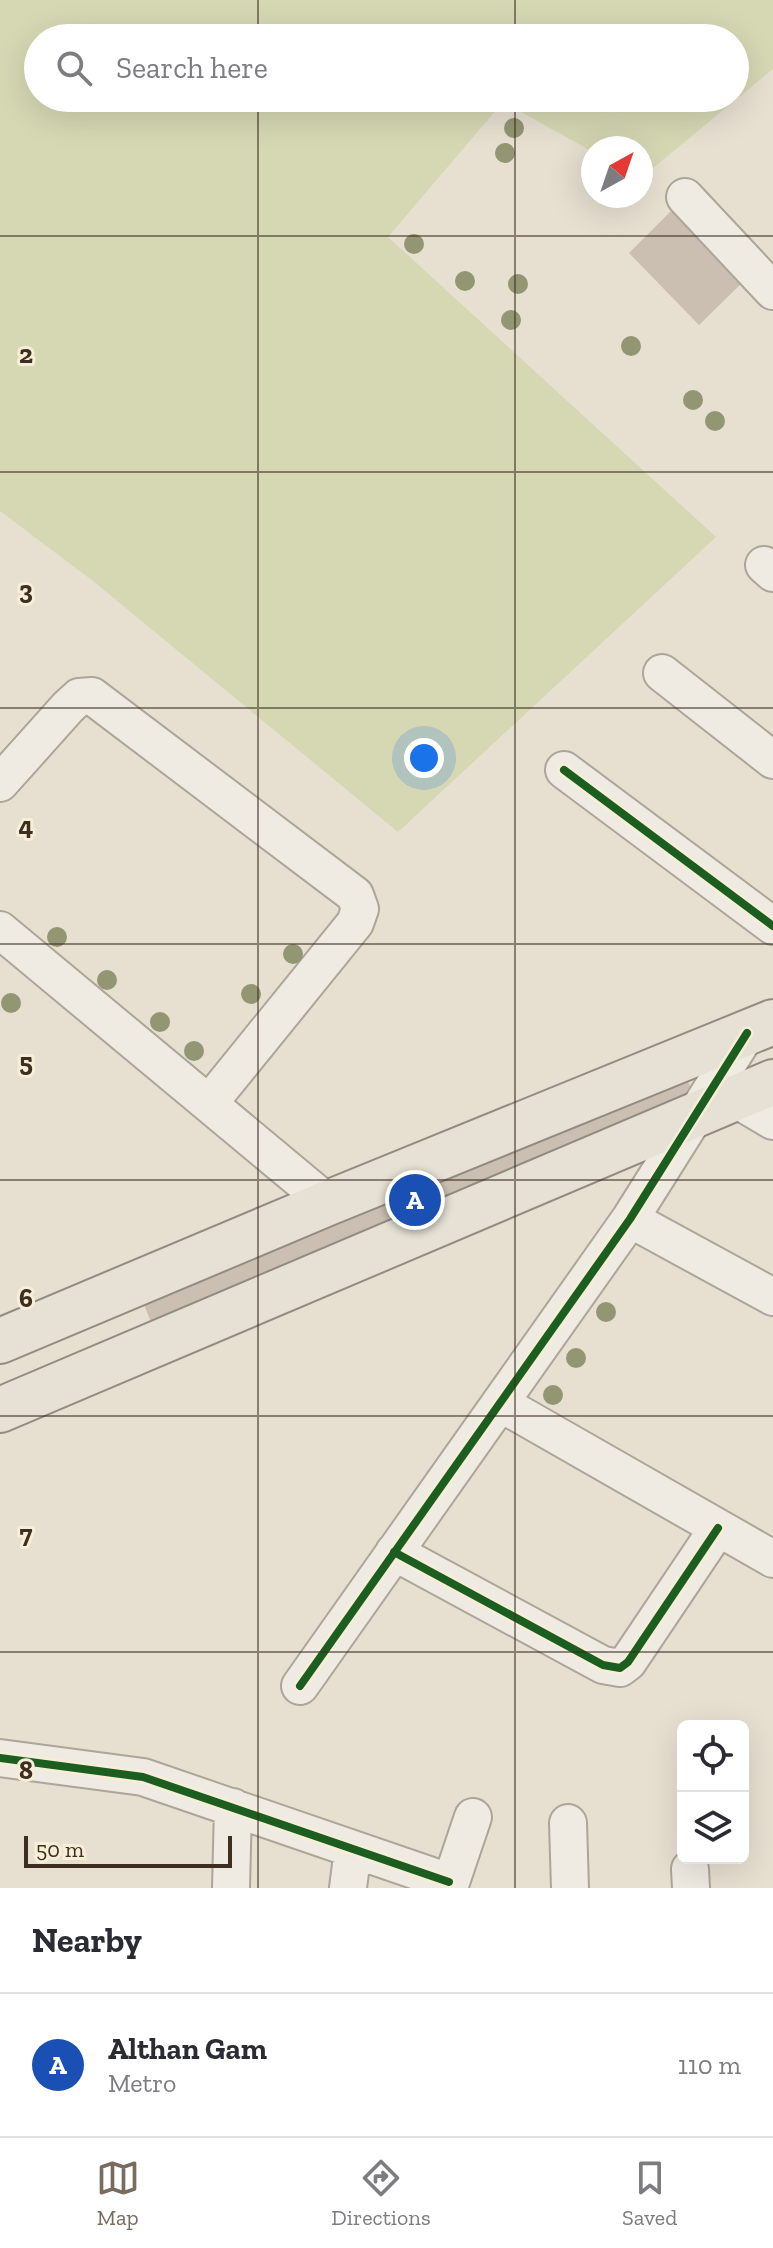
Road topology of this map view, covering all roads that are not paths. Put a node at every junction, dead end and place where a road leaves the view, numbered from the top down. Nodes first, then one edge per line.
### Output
1 (685, 197) dead end
2 (773, 291) edge
3 (662, 673) dead end
4 (773, 760) edge
5 (564, 770) dead end
6 (0, 783) edge
7 (773, 926) edge
8 (0, 930) edge
9 (760, 1028) edge
10 (735, 1098) edge
11 (210, 1102) junction
12 (773, 1121) edge
13 (328, 1203) junction
14 (630, 1219) junction
15 (773, 1297) edge
16 (0, 1341) edge
17 (500, 1403) junction
18 (0, 1410) edge
19 (718, 1528) junction
20 (394, 1552) junction
21 (773, 1559) edge
22 (300, 1686) dead end
23 (0, 1758) edge
24 (233, 1807) junction
25 (473, 1817) dead end
26 (568, 1823) dead end
27 (353, 1849) junction
28 (449, 1885) edge
29 (231, 1888) edge
30 (348, 1888) edge
31 (570, 1888) edge

1 - 2 street
3 - 4 street
5 - 7 street
6 - 11 street
8 - 11 street
9 - 10 street
9 - 13 main road
10 - 12 street
10 - 14 street
10 - 18 main road
11 - 13 street
13 - 16 main road
14 - 15 street
14 - 17 street
17 - 19 street
17 - 20 street
19 - 20 street
19 - 21 street
20 - 22 street
23 - 24 street
24 - 27 street
24 - 29 street
25 - 28 street
26 - 31 street
27 - 28 street
27 - 30 street

